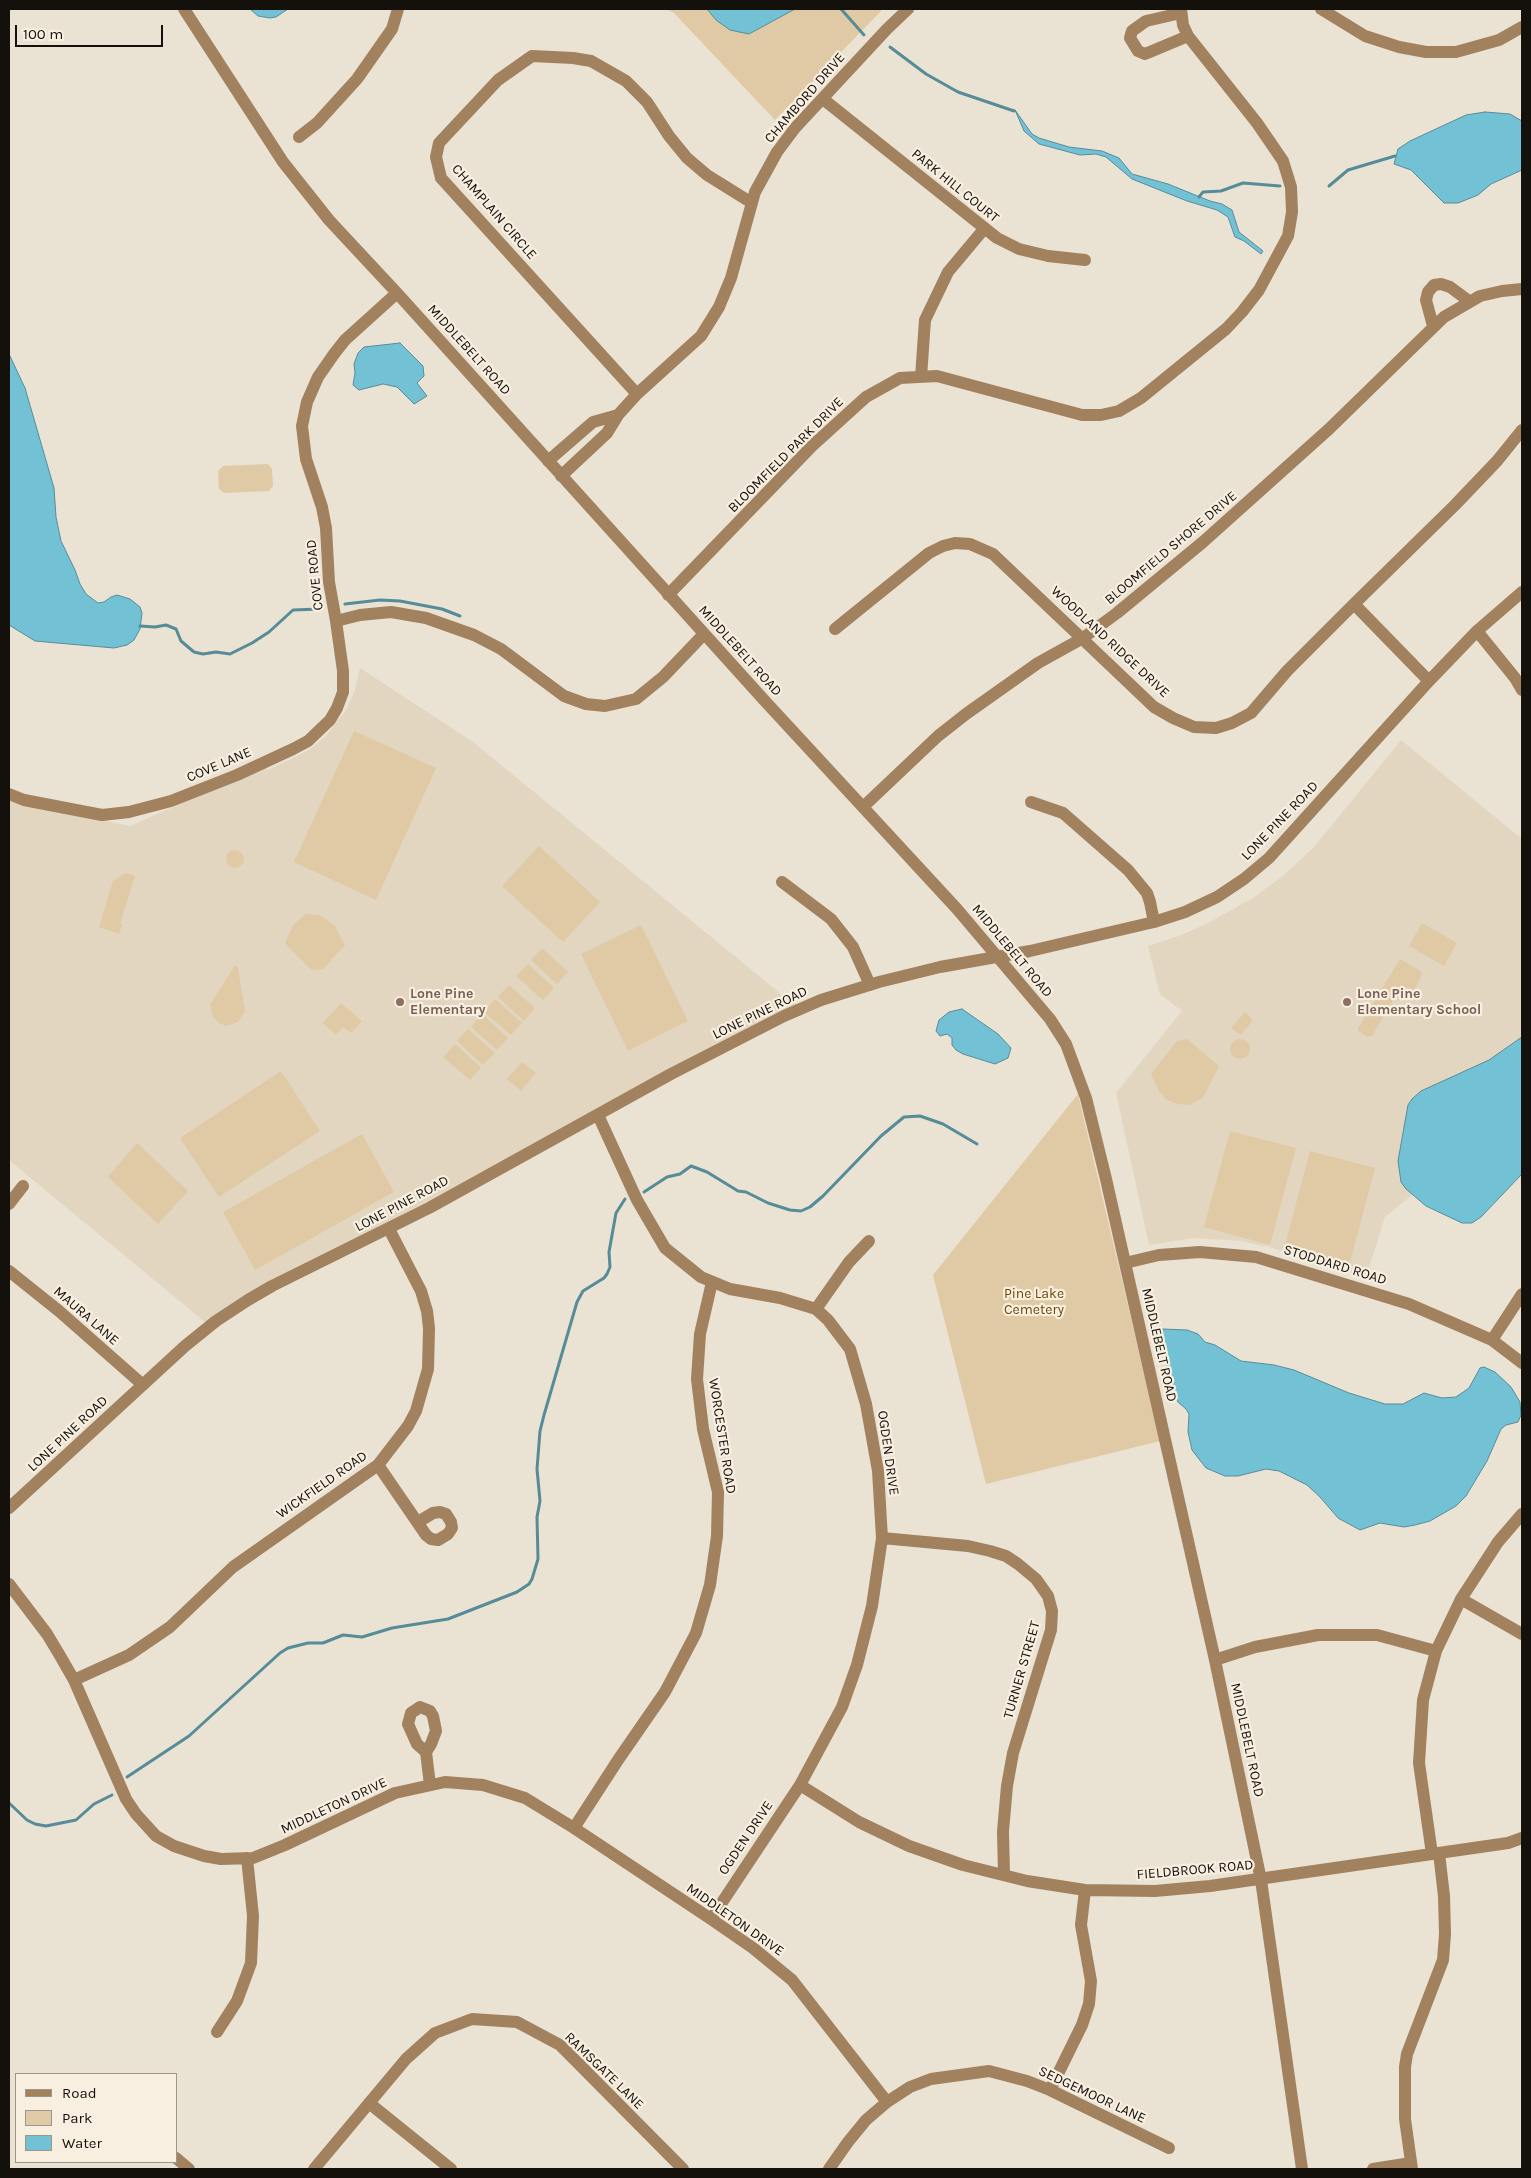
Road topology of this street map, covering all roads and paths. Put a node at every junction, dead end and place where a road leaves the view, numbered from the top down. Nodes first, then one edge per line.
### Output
1 (184, 9) edge
2 (398, 9) edge
3 (908, 9) edge
4 (1321, 9) edge
5 (1181, 11) edge
6 (1522, 27) edge
7 (1188, 36) junction
8 (823, 99) junction
9 (299, 137) dead end
10 (752, 203) junction
11 (984, 229) junction
12 (1085, 260) dead end
13 (1522, 289) edge
14 (397, 293) junction
15 (1469, 301) junction
16 (1433, 326) junction
17 (921, 377) junction
18 (638, 394) junction
19 (618, 415) junction
20 (1522, 430) edge
21 (548, 461) junction
22 (561, 476) junction
23 (1522, 592) edge
24 (668, 595) junction
25 (1354, 604) junction
26 (336, 621) junction
27 (836, 629) dead end
28 (1476, 631) junction
29 (704, 634) junction
30 (1083, 638) junction
31 (1429, 680) junction
32 (1522, 690) edge
33 (9, 794) edge
34 (1031, 802) dead end
35 (863, 807) junction
36 (782, 882) dead end
37 (1154, 922) junction
38 (1000, 957) junction
39 (870, 985) junction
40 (598, 1115) junction
41 (23, 1186) dead end
42 (9, 1204) edge
43 (390, 1229) junction
44 (870, 1241) dead end
45 (1125, 1263) junction
46 (9, 1271) edge
47 (712, 1282) junction
48 (1522, 1294) edge
49 (816, 1310) junction
50 (1492, 1340) junction
51 (1522, 1363) edge
52 (143, 1385) junction
53 (378, 1465) junction
54 (9, 1508) edge
55 (1522, 1514) edge
56 (418, 1522) dead end
57 (882, 1538) junction
58 (9, 1584) edge
59 (1461, 1599) junction
60 (1522, 1634) edge
61 (1436, 1651) junction
62 (1215, 1660) junction
63 (74, 1680) junction
64 (426, 1752) dead end
65 (430, 1785) junction
66 (800, 1785) junction
67 (574, 1828) junction
68 (1522, 1838) edge
69 (1436, 1854) junction
70 (247, 1858) junction
71 (1004, 1875) junction
72 (1261, 1880) junction
73 (1085, 1890) junction
74 (711, 1919) junction
75 (217, 2032) dead end
76 (1050, 2090) junction
77 (887, 2102) junction
78 (369, 2103) junction
79 (1169, 2148) dead end
80 (178, 2160) edge
81 (1412, 2166) edge
82 (189, 2169) edge
83 (314, 2169) edge
84 (451, 2169) edge
85 (683, 2169) edge
86 (829, 2169) edge
87 (1302, 2169) edge
88 (1372, 2169) edge

1 - 14 street, MIDDLEBELT ROAD
2 - 9 street
3 - 8 street, CHAMBORD DRIVE
4 - 6 street
5 - 7 street, BLOOMFIELD PARK DRIVE
5 - 7 street, BLOOMFIELD PARK DRIVE
7 - 17 street, BLOOMFIELD PARK DRIVE
8 - 10 street, CHAMBORD DRIVE
8 - 11 street, PARK HILL COURT
10 - 18 street, CHAMBORD DRIVE
10 - 18 street, CHAMPLAIN CIRCLE
11 - 12 street, PARK HILL COURT
11 - 17 street
13 - 15 street, BLOOMFIELD SHORE DRIVE
14 - 21 street, MIDDLEBELT ROAD
14 - 26 street, COVE ROAD
15 - 16 street, BLOOMFIELD SHORE DRIVE
15 - 16 street
16 - 30 street, BLOOMFIELD SHORE DRIVE
17 - 24 street, BLOOMFIELD PARK DRIVE
18 - 19 street, CHAMBORD DRIVE
19 - 21 street
19 - 22 street, CHAMBORD DRIVE
20 - 25 street, WOODLAND RIDGE DRIVE
21 - 22 street, MIDDLEBELT ROAD
22 - 24 street, MIDDLEBELT ROAD
23 - 28 street, LONE PINE ROAD
24 - 29 street, MIDDLEBELT ROAD
25 - 30 street, WOODLAND RIDGE DRIVE
25 - 31 street
26 - 29 street, COVE ROAD
26 - 33 street, COVE LANE
27 - 30 street, WOODLAND RIDGE DRIVE
28 - 31 street, LONE PINE ROAD
28 - 32 street
29 - 35 street, MIDDLEBELT ROAD
30 - 35 street, BLOOMFIELD SHORE DRIVE
31 - 37 street, LONE PINE ROAD
34 - 37 street
35 - 38 street, MIDDLEBELT ROAD
36 - 39 street
37 - 38 street, LONE PINE ROAD
38 - 39 street, LONE PINE ROAD
38 - 45 street, MIDDLEBELT ROAD
39 - 40 street, LONE PINE ROAD
40 - 43 street, LONE PINE ROAD
40 - 47 street, OGDEN DRIVE
41 - 42 street
43 - 52 street, LONE PINE ROAD
43 - 53 street, WICKFIELD ROAD
44 - 49 street
45 - 50 street, STODDARD ROAD
45 - 62 street, MIDDLEBELT ROAD
46 - 52 street, MAURA LANE
47 - 49 street, OGDEN DRIVE
47 - 67 street, WORCESTER ROAD
48 - 50 street
49 - 57 street, OGDEN DRIVE
50 - 51 street, STODDARD ROAD
52 - 54 street, LONE PINE ROAD
53 - 56 street
53 - 63 street, WICKFIELD ROAD
55 - 59 street
57 - 66 street, OGDEN DRIVE
57 - 71 street, TURNER STREET
58 - 63 street, MIDDLETON DRIVE
59 - 60 street
59 - 61 street
61 - 62 street
61 - 69 street
62 - 72 street, MIDDLEBELT ROAD
63 - 70 street, MIDDLETON DRIVE
64 - 65 street
65 - 67 street, MIDDLETON DRIVE
65 - 70 street, MIDDLETON DRIVE
66 - 71 street, FIELDBROOK ROAD
66 - 74 street, OGDEN DRIVE
67 - 74 street, MIDDLETON DRIVE
68 - 69 street, FIELDBROOK ROAD
69 - 72 street, FIELDBROOK ROAD
69 - 81 street
70 - 75 street
71 - 73 street, FIELDBROOK ROAD
72 - 73 street, FIELDBROOK ROAD
72 - 87 street, MIDDLEBELT ROAD
73 - 76 street
74 - 77 street, MIDDLETON DRIVE
76 - 77 street, SEDGEMOOR LANE
76 - 79 street, SEDGEMOOR LANE
77 - 86 street, SEDGEMOOR LANE
78 - 83 street, RAMSGATE LANE
78 - 84 street
78 - 85 street, RAMSGATE LANE
80 - 82 street
81 - 88 street

